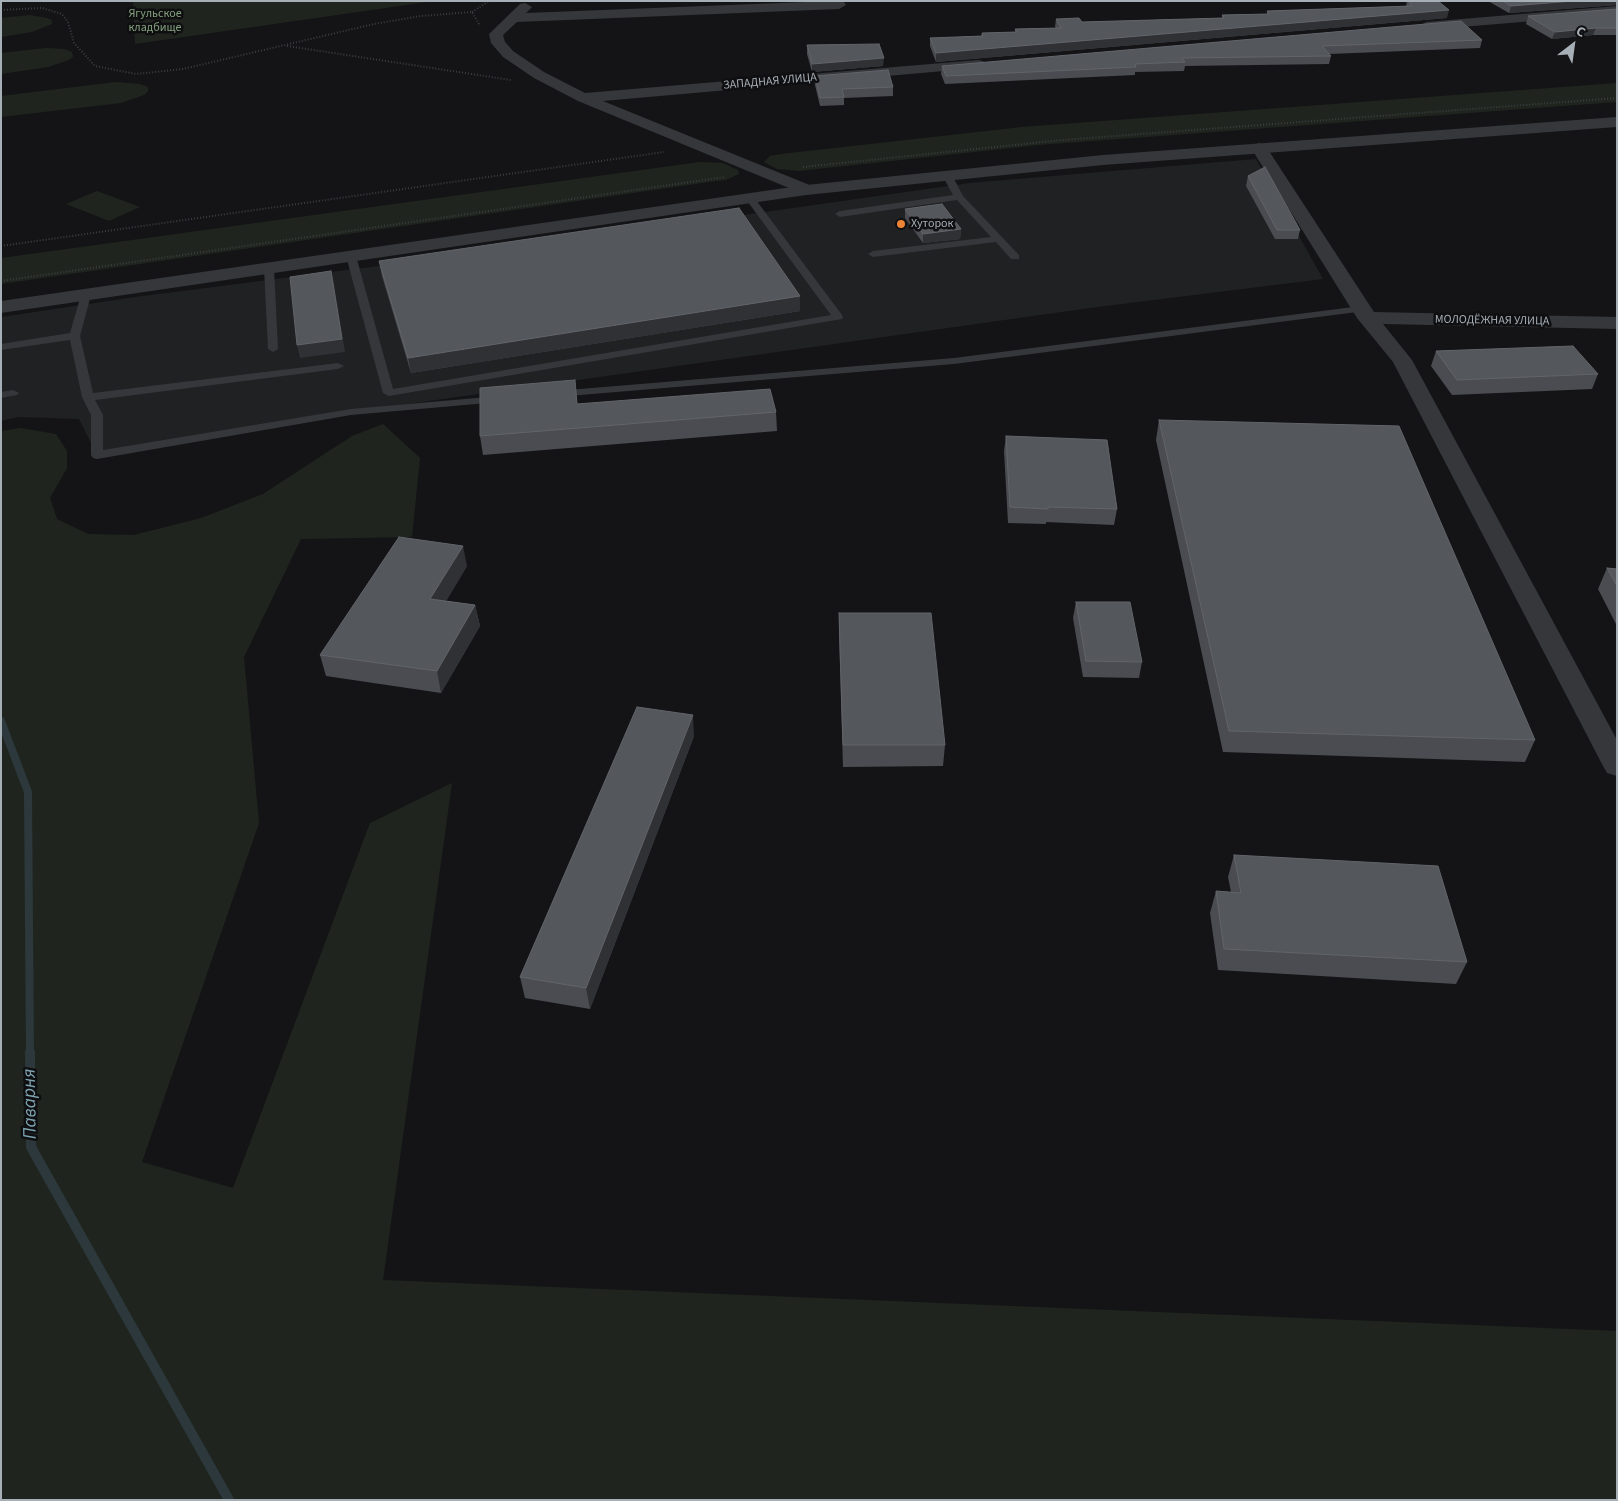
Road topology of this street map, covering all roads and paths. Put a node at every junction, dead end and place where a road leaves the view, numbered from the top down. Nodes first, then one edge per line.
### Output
1 (489, 1) edge
2 (531, 1) edge
3 (839, 5) dead end
4 (1, 10) edge
5 (1617, 10) edge
6 (472, 12) junction
7 (512, 18) junction
8 (1408, 28) edge
9 (496, 34) junction
10 (284, 45) junction
11 (990, 63) edge
12 (515, 80) dead end
13 (583, 98) junction
14 (1617, 122) edge
15 (700, 146) junction
16 (1259, 148) junction
17 (947, 175) junction
18 (806, 190) junction
19 (750, 198) junction
20 (959, 198) junction
21 (840, 214) dead end
22 (997, 239) junction
23 (1, 246) edge
24 (873, 254) dead end
25 (351, 256) junction
26 (1015, 257) dead end
27 (269, 268) junction
28 (86, 295) junction
29 (1, 307) edge
30 (1364, 314) junction
31 (1617, 323) edge
32 (75, 336) junction
33 (1, 347) edge
34 (273, 349) dead end
35 (338, 366) dead end
36 (548, 395) edge
37 (88, 397) junction
38 (509, 398) edge
39 (1617, 766) edge

1 - 6 path
2 - 7 street
3 - 7 street
4 - 10 path
5 - 8 street
6 - 9 path
6 - 10 path
7 - 9 street
9 - 13 street
10 - 12 path
11 - 13 street, ЗАПАДНАЯ УЛИЦА
13 - 15 street
14 - 16 street
15 - 18 street
15 - 23 path
16 - 17 street
16 - 30 street
17 - 18 street
17 - 20 lane
18 - 19 street
19 - 25 street
19 - 25 lane
20 - 21 lane
20 - 22 lane
22 - 24 lane
22 - 26 lane
25 - 27 street
27 - 28 street
27 - 34 lane
28 - 29 street
28 - 32 lane
30 - 31 street, МОЛОДЁЖНАЯ УЛИЦА
30 - 36 lane
30 - 39 street
32 - 33 lane
32 - 37 lane
35 - 37 lane
37 - 38 lane

